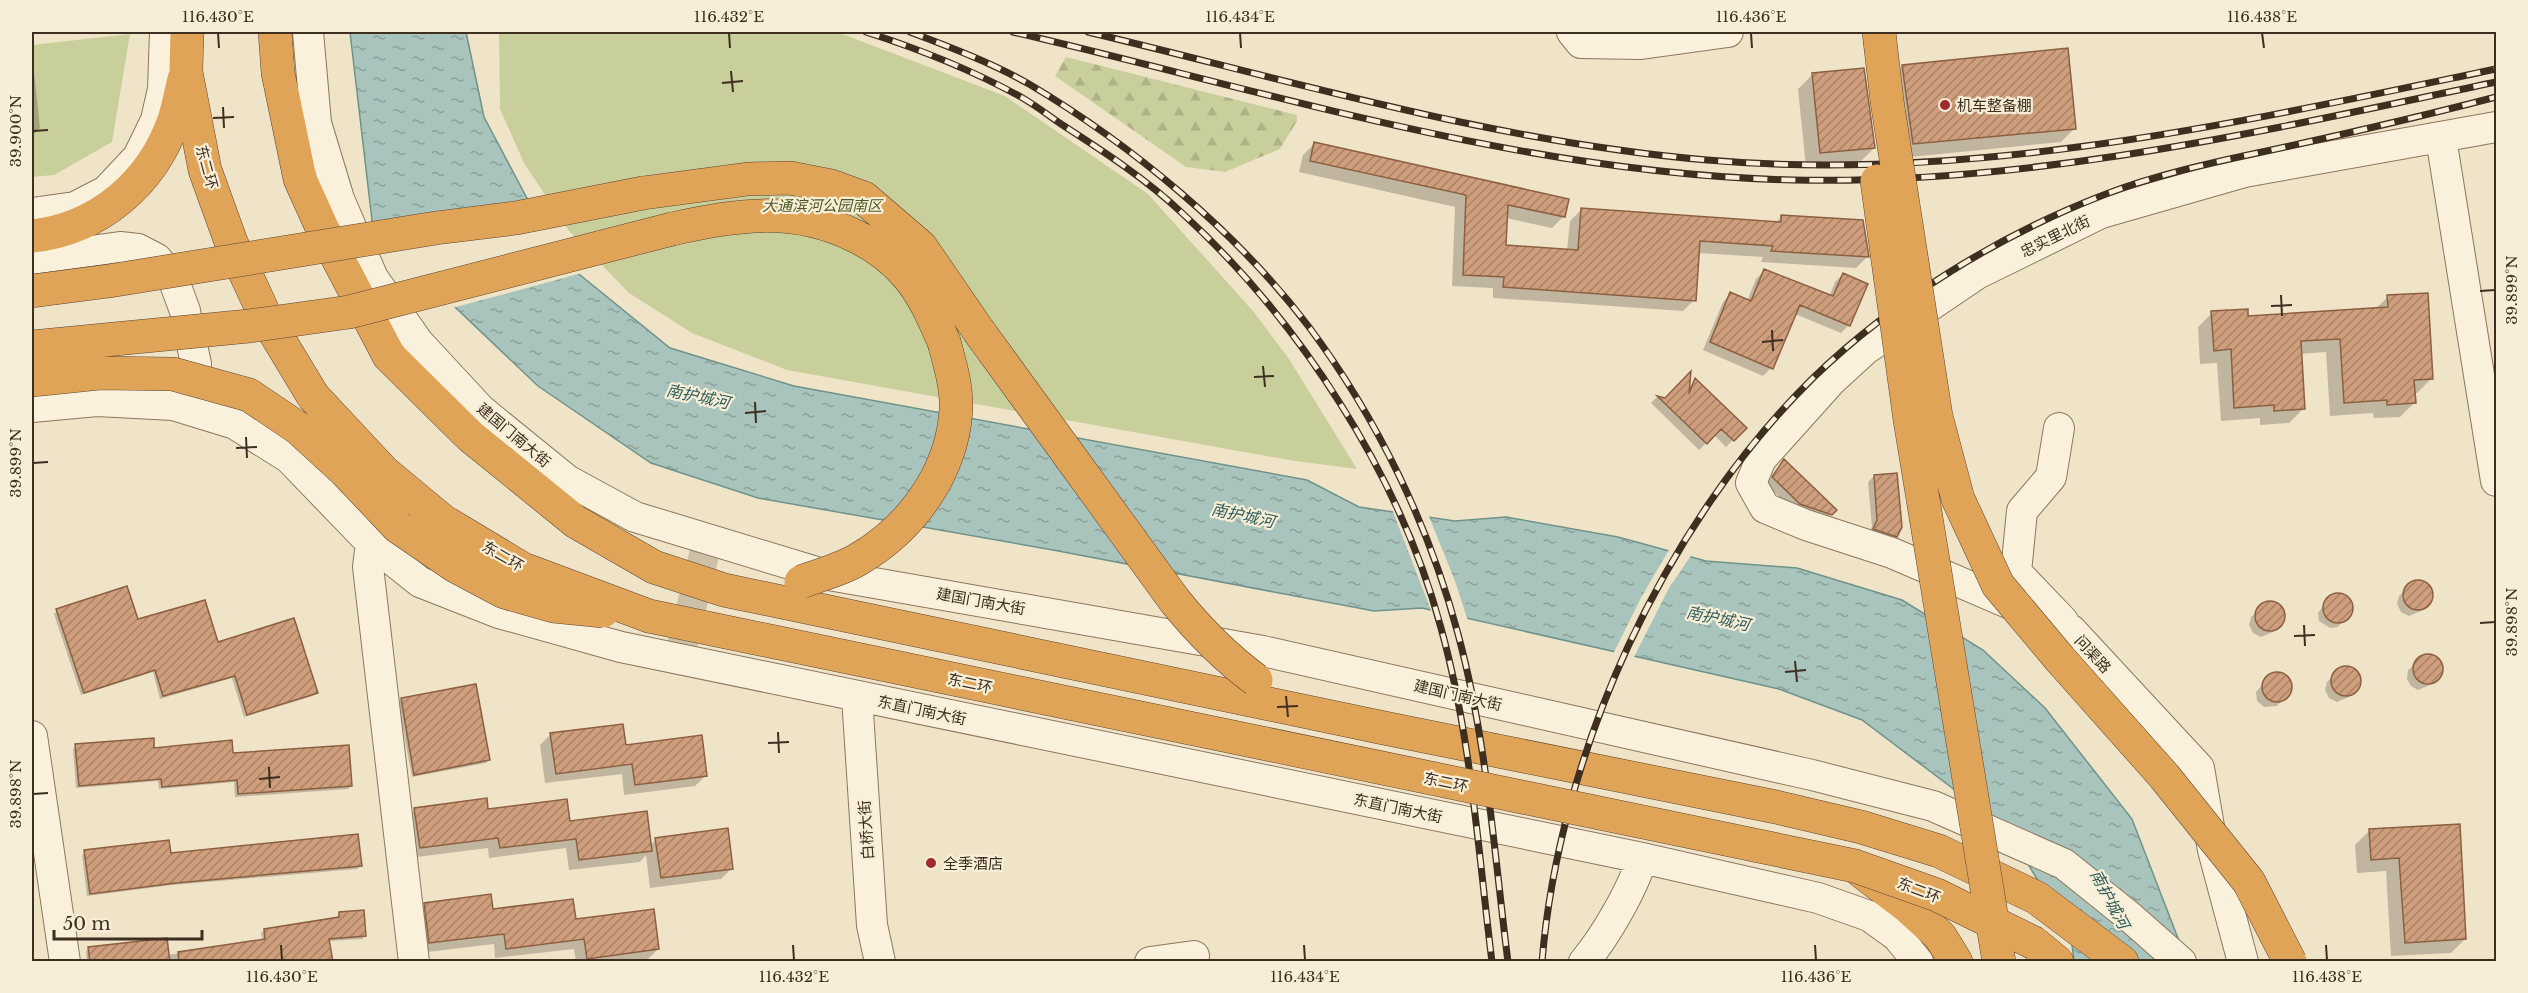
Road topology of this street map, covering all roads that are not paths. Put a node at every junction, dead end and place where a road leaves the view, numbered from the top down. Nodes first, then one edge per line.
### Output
1 (275, 32) edge
2 (308, 32) edge
3 (1572, 32) edge
4 (1728, 32) edge
5 (1860, 32) edge
6 (1879, 32) edge
7 (172, 33) edge
8 (186, 72) junction
9 (2496, 127) edge
10 (2441, 138) junction
11 (32, 213) edge
12 (32, 236) edge
13 (32, 259) edge
14 (32, 291) edge
15 (32, 347) edge
16 (32, 380) edge
17 (32, 406) edge
18 (180, 406) junction
19 (2059, 428) dead end
20 (2492, 431) edge
21 (2496, 481) edge
22 (1751, 483) joint
23 (371, 543) junction
24 (724, 590) junction
25 (649, 616) junction
26 (2071, 630) junction
27 (857, 697) junction
28 (1384, 728) junction
29 (32, 736) edge
30 (1642, 858) junction
31 (1855, 866) junction
32 (1194, 956) dead end
33 (65, 962) edge
34 (414, 962) edge
35 (880, 962) edge
36 (1150, 962) edge
37 (1584, 962) edge
38 (1918, 962) edge
39 (1956, 962) edge
40 (1999, 962) edge
41 (2057, 962) edge
42 (2122, 962) edge
43 (2181, 962) edge
44 (2243, 962) edge
45 (2290, 962) edge

1 - 24 highway
2 - 43 street, 建国门南大街
3 - 4 street
5 - 40 highway, bridge
6 - 45 highway, bridge
7 - 8 highway, 东二环
7 - 11 street
8 - 12 highway
8 - 25 highway, 东二环, bridge
9 - 10 street, 忠实里北街
10 - 20 street
10 - 22 street, 忠实里北街
13 - 18 street
14 - 28 highway, bridge
15 - 24 highway, bridge
16 - 25 highway, bridge
17 - 18 street
18 - 23 street
19 - 26 street
20 - 21 street
22 - 26 street, 问渠路
23 - 27 street
23 - 34 street
24 - 28 highway
25 - 31 highway, 东二环, bridge
26 - 44 street, 问渠路
27 - 30 street, 东直门南大街
27 - 35 street, 白桥大街
28 - 42 highway
29 - 33 street
30 - 37 street
30 - 38 street, 东直门南大街
31 - 39 highway
31 - 41 highway, 东二环, bridge
32 - 36 street

